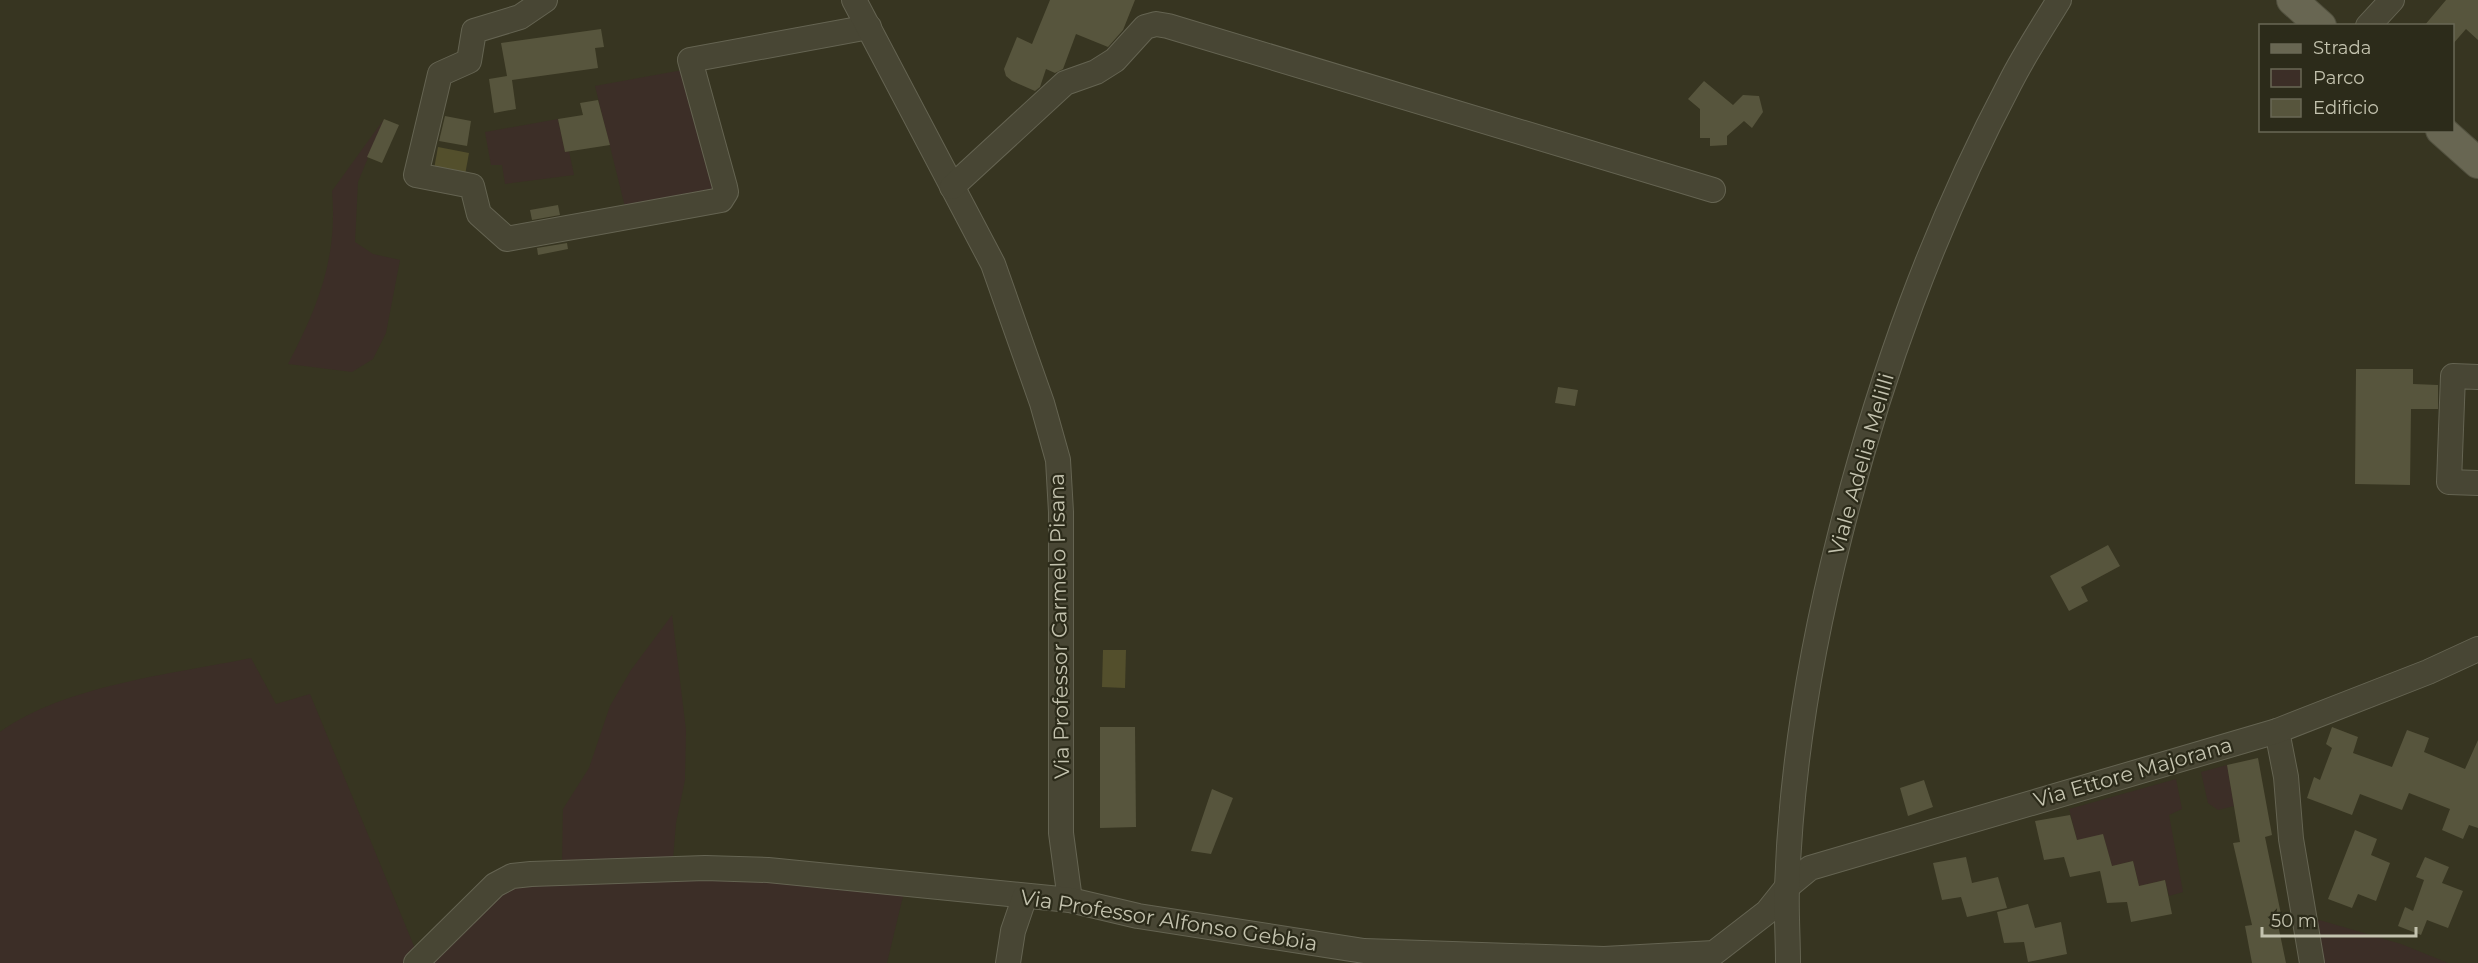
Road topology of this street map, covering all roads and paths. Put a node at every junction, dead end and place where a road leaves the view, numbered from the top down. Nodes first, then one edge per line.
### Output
1 (545, 0) edge
2 (854, 0) edge
3 (2059, 0) edge
4 (2292, 0) edge
5 (2392, 0) edge
6 (2319, 24) edge
7 (2370, 24) edge
8 (869, 27) junction
9 (2443, 132) edge
10 (2478, 163) edge
11 (952, 187) junction
12 (1713, 190) dead end
13 (2478, 377) edge
14 (2478, 483) edge
15 (2478, 649) edge
16 (2277, 731) junction
17 (1787, 887) junction
18 (1025, 896) junction
19 (1070, 900) junction
20 (416, 963) edge
21 (1008, 963) edge
22 (1788, 963) edge
23 (2312, 963) edge

1 - 8 street
2 - 8 street, Via Professor Carmelo Pisana
3 - 17 street, Viale Adelia Melilli
4 - 6 main road
5 - 7 street
8 - 11 street, Via Professor Carmelo Pisana
9 - 10 main road
11 - 12 street
11 - 19 street, Via Professor Carmelo Pisana
13 - 14 street
15 - 16 street, Via Ettore Majorana
16 - 17 street, Via Ettore Majorana
16 - 23 street
17 - 19 street, Via Professor Alfonso Gebbia
17 - 22 street, Viale Adelia Melilli
18 - 19 street, Via Professor Alfonso Gebbia
18 - 20 street, Via Professor Alfonso Gebbia
18 - 21 street

